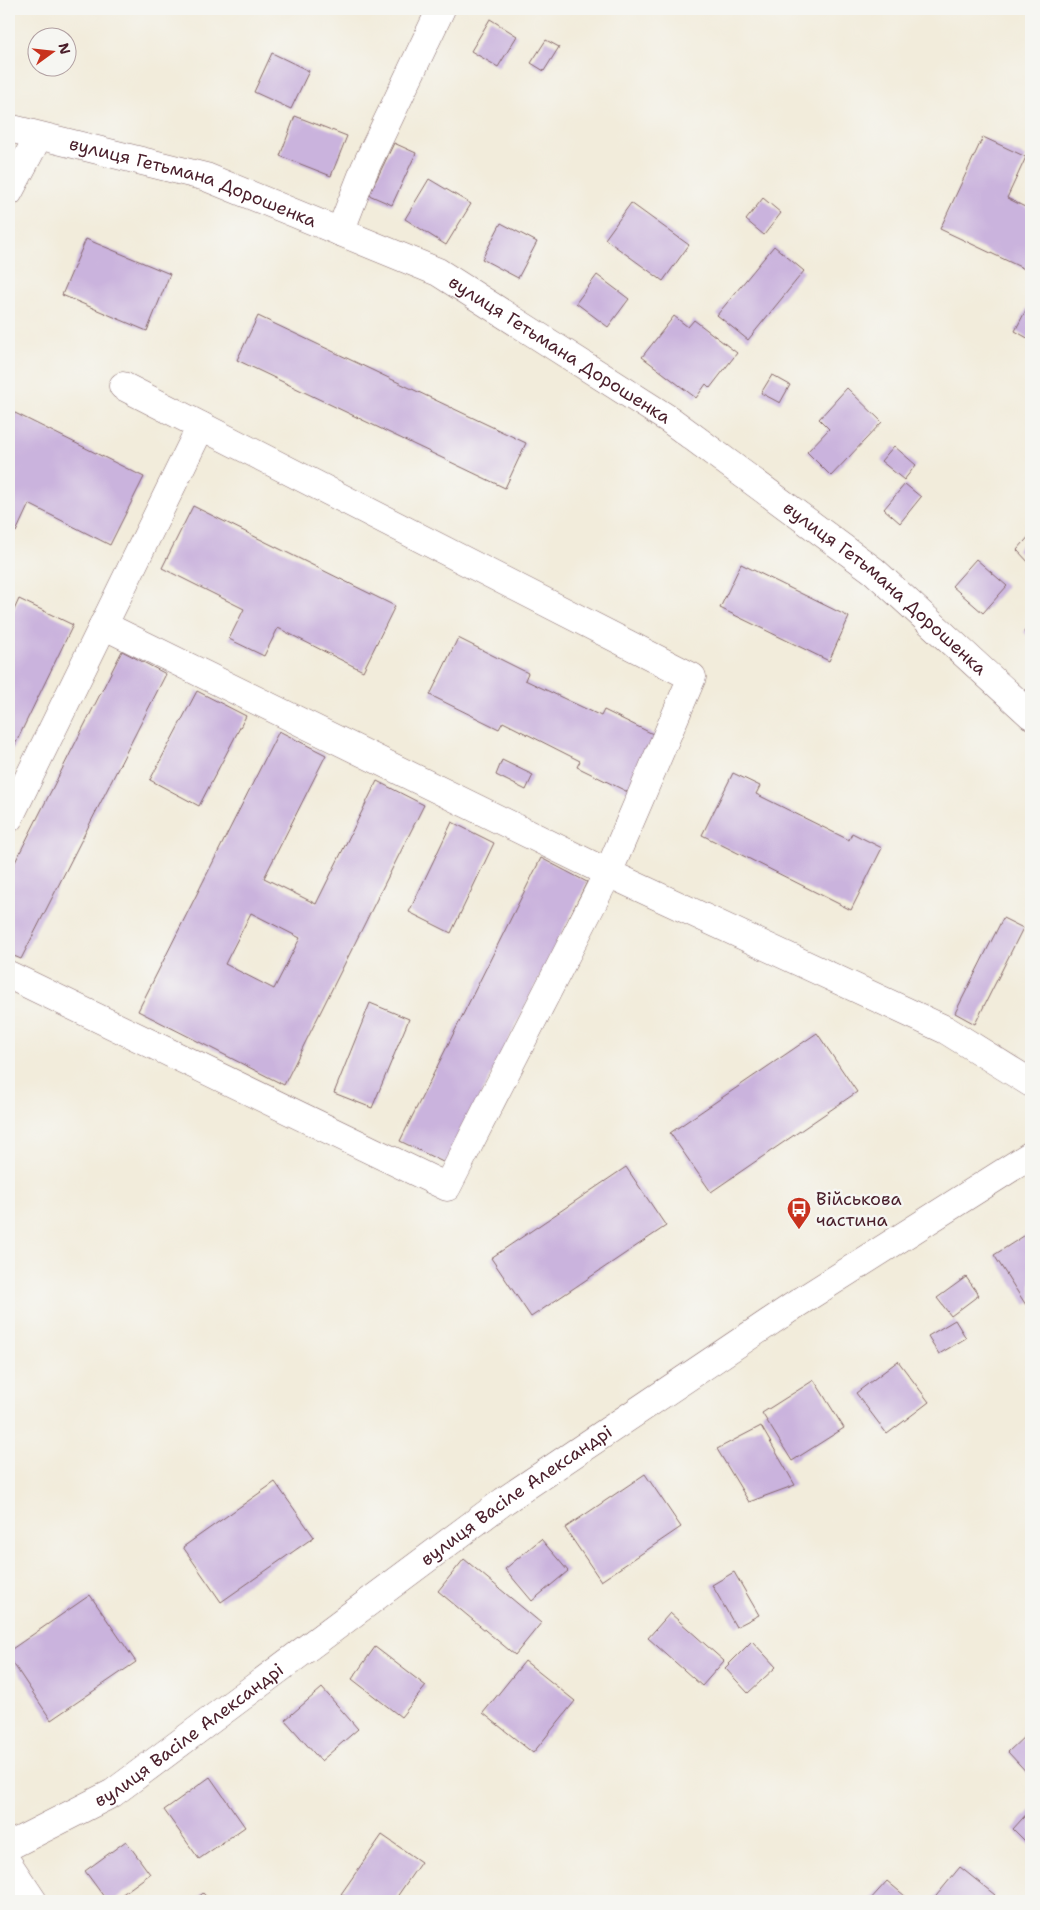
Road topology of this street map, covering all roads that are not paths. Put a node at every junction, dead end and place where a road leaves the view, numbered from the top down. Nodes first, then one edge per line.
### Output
1 (441, 9) edge
2 (9, 128) edge
3 (38, 137) junction
4 (9, 192) edge
5 (340, 232) junction
6 (123, 386) dead end
7 (201, 426) junction
8 (103, 625) junction
9 (1031, 715) edge
10 (9, 818) edge
11 (608, 873) junction
12 (9, 975) edge
13 (1031, 1083) edge
14 (1031, 1155) edge
15 (9, 1846) edge
16 (9, 1865) edge
17 (33, 1901) edge

1 - 5 street
2 - 3 street, вулиця Гетьмана Дорошенка
3 - 4 street
3 - 5 street, вулиця Гетьмана Дорошенка
5 - 9 street, вулиця Гетьмана Дорошенка
6 - 7 street
7 - 8 street
7 - 11 street
8 - 10 street
8 - 11 street
11 - 12 street
11 - 13 street
14 - 15 street, вулиця Васіле Александрі
16 - 17 street

